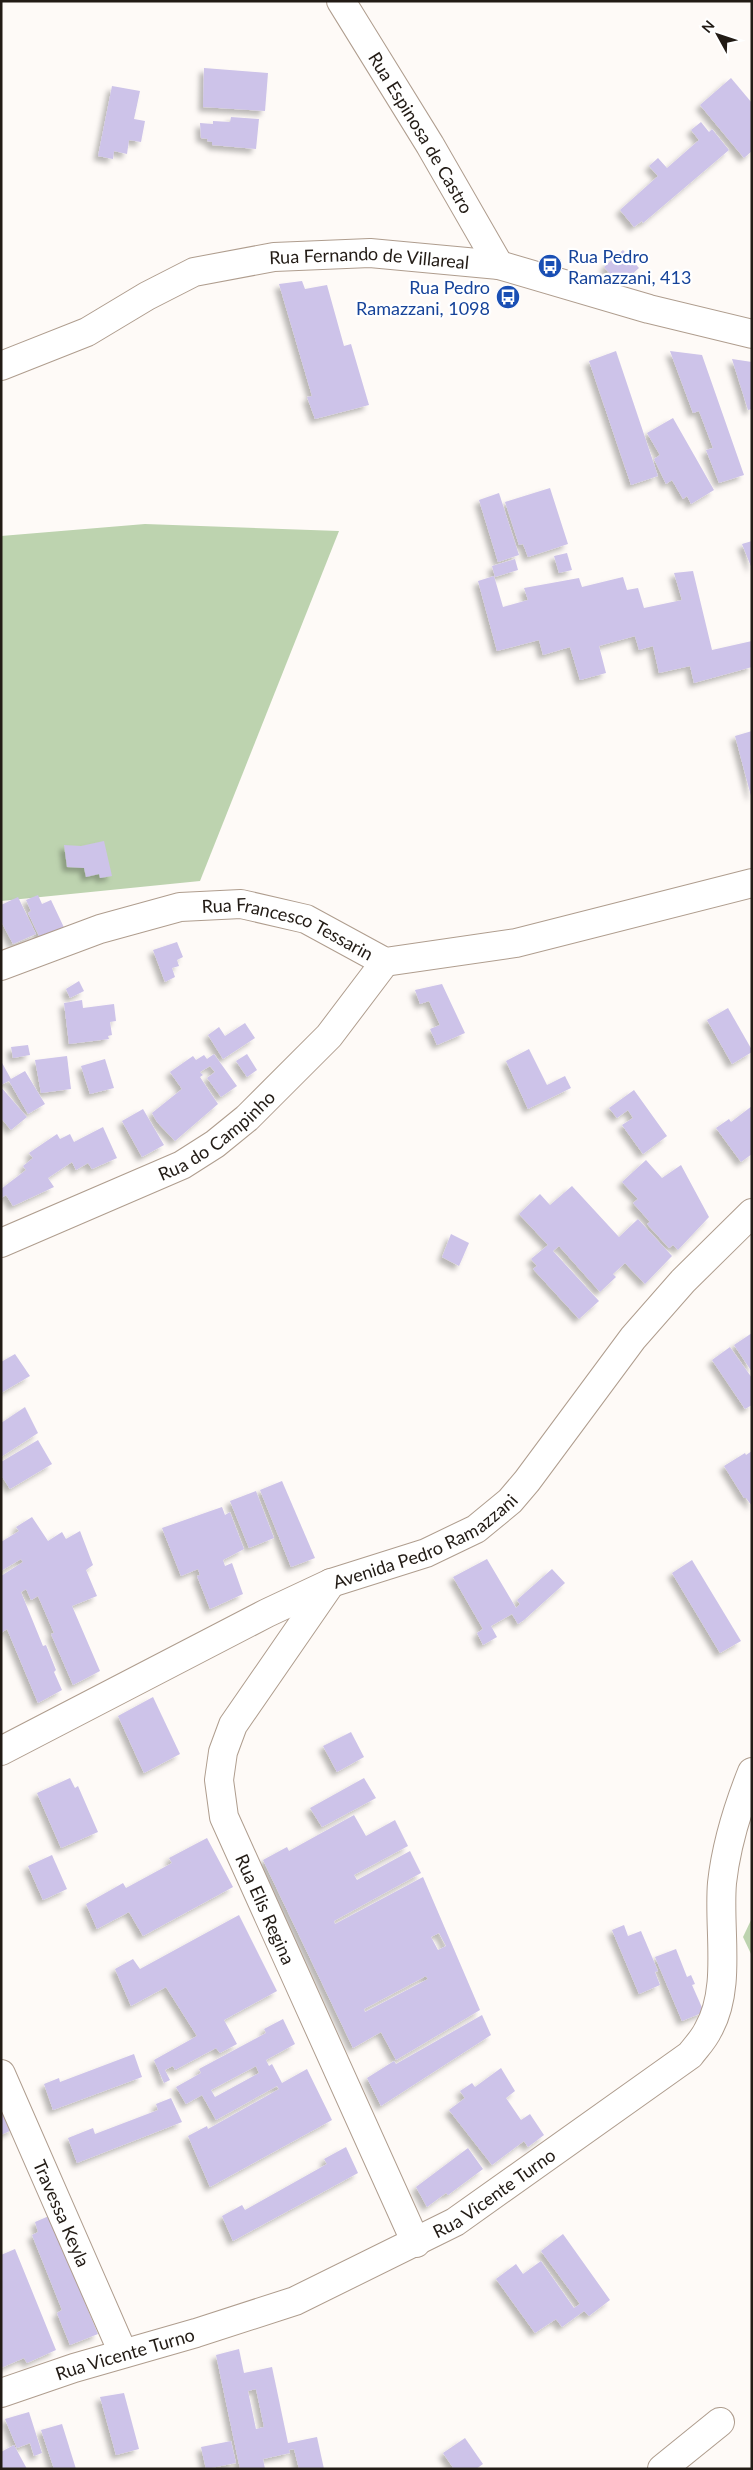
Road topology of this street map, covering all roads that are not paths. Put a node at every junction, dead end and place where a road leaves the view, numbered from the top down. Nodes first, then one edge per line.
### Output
1 (341, 1) edge
2 (499, 265) junction
3 (752, 334) edge
4 (1, 366) edge
5 (752, 883) edge
6 (385, 962) junction
7 (1, 966) edge
8 (752, 1213) edge
9 (1, 1244) edge
10 (331, 1583) junction
11 (1, 1751) edge
12 (752, 1772) edge
13 (1, 2074) edge
14 (416, 2243) junction
15 (124, 2353) junction
16 (1, 2393) edge
17 (720, 2422) dead end
18 (662, 2469) edge

1 - 2 street, Rua Espinosa de Castro
2 - 3 street, Rua Fernando de Villareal
2 - 4 street, Rua Fernando de Villareal
5 - 6 street, Rua Francesco Tessarin
6 - 7 street, Rua Francesco Tessarin
6 - 9 street, Rua do Campinho
8 - 10 street, Avenida Pedro Ramazzani
10 - 11 street, Avenida Pedro Ramazzani
10 - 14 street, Rua Elis Regina
12 - 14 street, Rua Vicente Turno
13 - 15 street, Travessa Keyla
14 - 15 street, Rua Vicente Turno
15 - 16 street, Rua Vicente Turno
17 - 18 street

